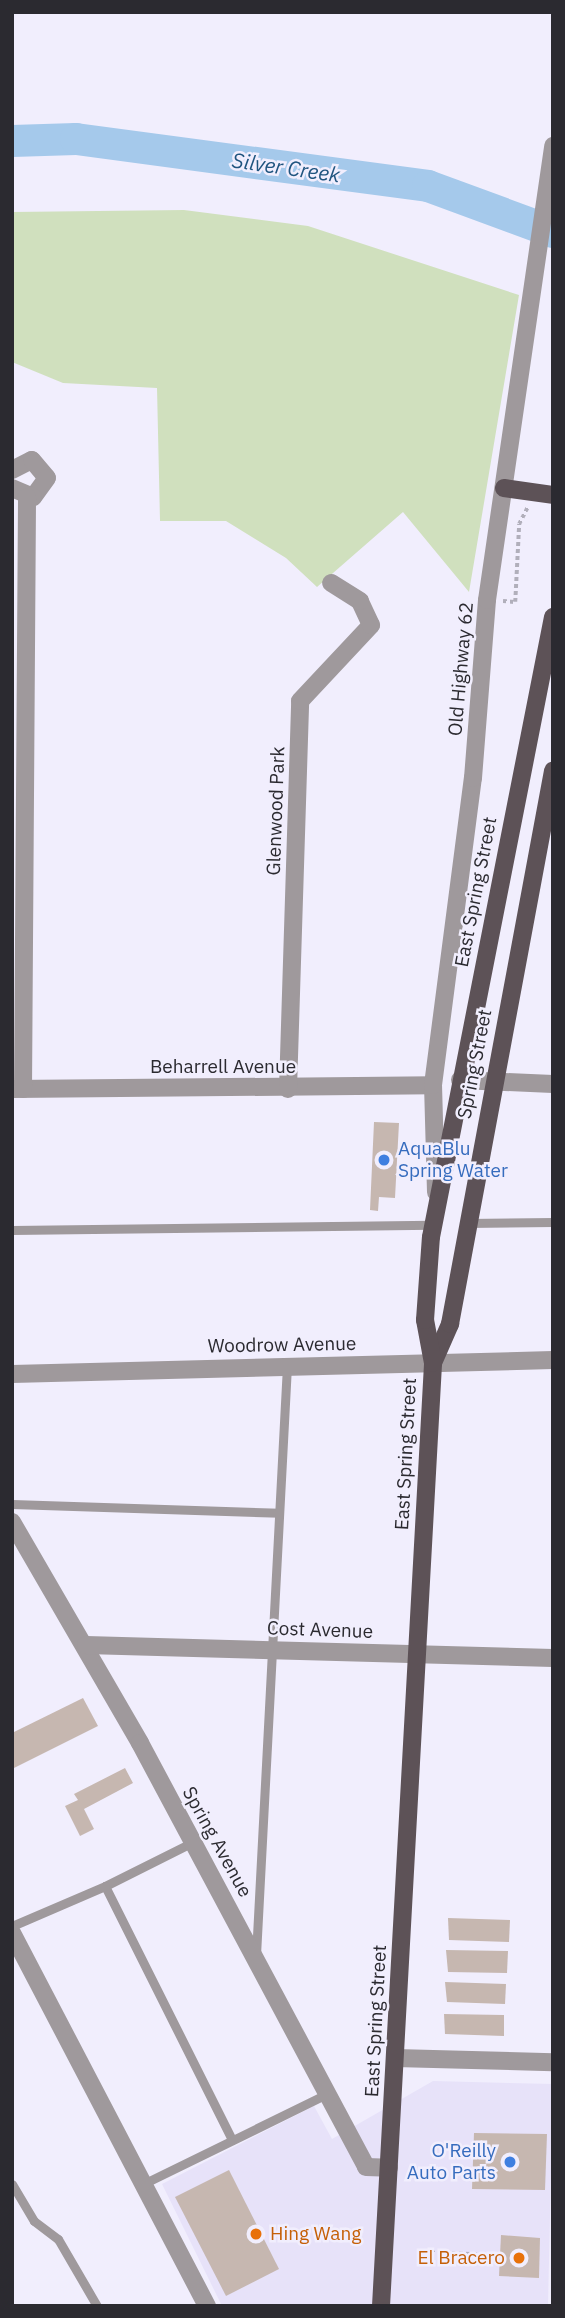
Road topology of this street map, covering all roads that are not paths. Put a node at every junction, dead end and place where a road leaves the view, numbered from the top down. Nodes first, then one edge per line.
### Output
1 (553, 146) edge
2 (12, 470) edge
3 (504, 488) junction
4 (20, 493) edge
5 (547, 502) edge
6 (331, 583) dead end
7 (553, 617) edge
8 (553, 771) edge
9 (550, 804) edge
10 (460, 1080) junction
11 (492, 1084) junction
12 (553, 1084) edge
13 (433, 1085) junction
14 (17, 1089) edge
15 (288, 1089) junction
16 (436, 1198) junction
17 (553, 1222) edge
18 (464, 1223) junction
19 (432, 1225) junction
20 (12, 1230) edge
21 (553, 1360) edge
22 (433, 1363) junction
23 (287, 1366) junction
24 (12, 1374) edge
25 (12, 1504) edge
26 (279, 1513) junction
27 (12, 1522) edge
28 (86, 1645) junction
29 (272, 1650) junction
30 (416, 1654) junction
31 (553, 1658) edge
32 (193, 1842) junction
33 (105, 1886) junction
34 (12, 1926) edge
35 (12, 1933) edge
36 (256, 1960) junction
37 (395, 2057) junction
38 (553, 2062) edge
39 (327, 2094) junction
40 (232, 2140) junction
41 (389, 2168) junction
42 (12, 2184) edge
43 (143, 2184) junction
44 (97, 2306) edge
45 (206, 2306) edge
46 (381, 2306) edge

1 - 3 street, Old Highway 62
2 - 4 street
3 - 5 main road
3 - 13 street, Old Highway 62
4 - 14 street
6 - 15 street, Glenwood Park
7 - 10 main road, East Spring Street
8 - 9 main road, Spring Street
9 - 11 main road, Spring Street
10 - 11 street
10 - 16 main road, East Spring Street
11 - 12 street
11 - 18 main road, Spring Street
13 - 15 street, Beharrell Avenue
13 - 16 street, Old Highway 62
14 - 15 street, Beharrell Avenue
16 - 19 main road, East Spring Street
17 - 18 lane
18 - 22 main road, Spring Street
19 - 20 lane
19 - 22 main road, East Spring Street
21 - 22 street, Woodrow Avenue
22 - 23 street, Woodrow Avenue
22 - 30 main road, East Spring Street
23 - 24 street, Woodrow Avenue
23 - 26 lane
25 - 26 lane
26 - 29 lane
27 - 28 street, Spring Avenue
28 - 29 street, Cost Avenue
28 - 32 street, Spring Avenue
29 - 30 street, Cost Avenue
29 - 36 lane
30 - 31 street, Cost Avenue
30 - 37 main road, East Spring Street
32 - 33 lane
32 - 36 street, Spring Avenue
33 - 34 lane
33 - 40 lane
35 - 43 street
36 - 39 street, Spring Avenue
37 - 38 street
37 - 41 main road, East Spring Street
39 - 40 lane
39 - 41 street, Spring Avenue
40 - 43 lane
41 - 46 main road, East Spring Street
42 - 44 lane
43 - 45 street

